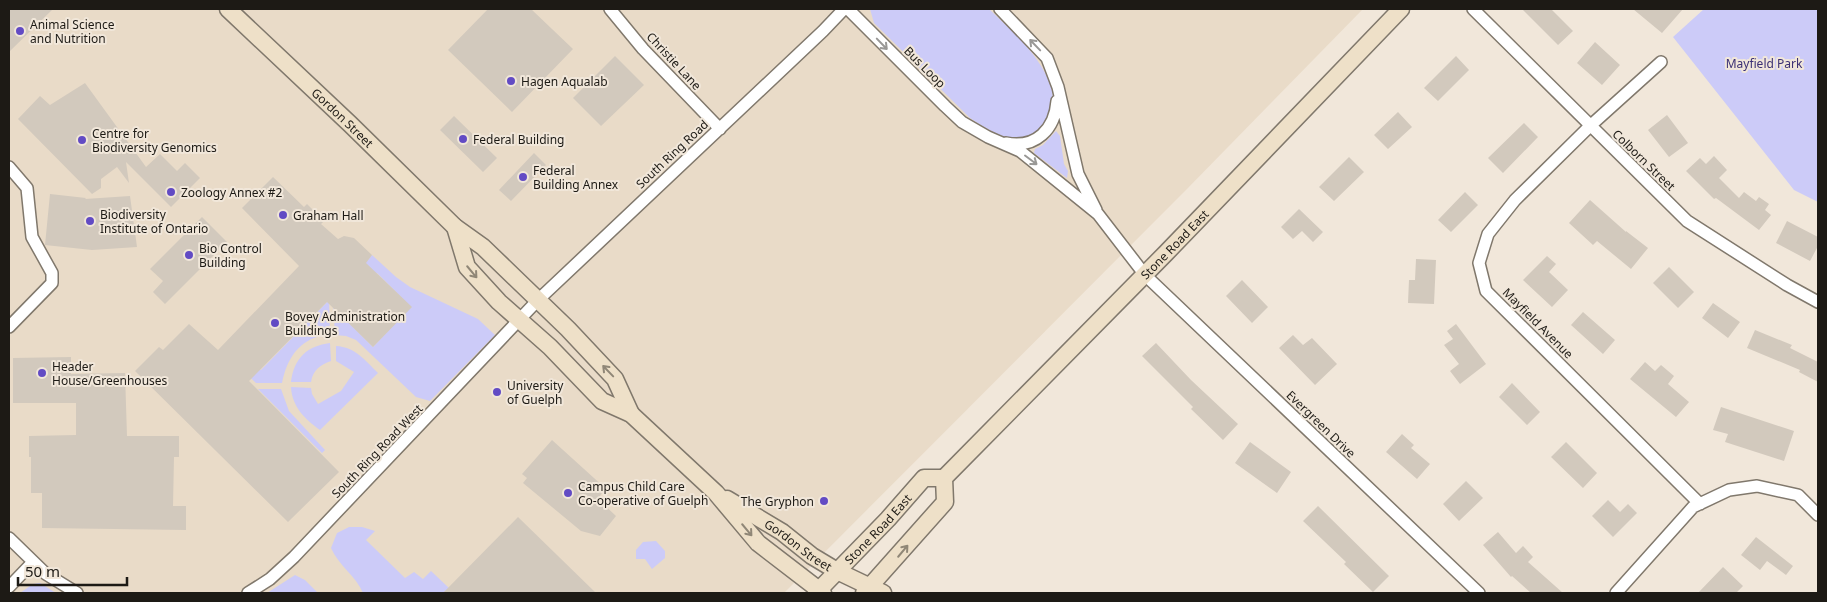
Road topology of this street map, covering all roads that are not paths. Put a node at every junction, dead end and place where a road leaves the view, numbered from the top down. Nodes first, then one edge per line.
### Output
1 (228, 9) edge
2 (610, 9) edge
3 (844, 9) edge
4 (848, 9) edge
5 (1000, 9) edge
6 (1401, 9) edge
7 (1473, 9) edge
8 (1661, 62) dead end
9 (1058, 87) junction
10 (1590, 126) junction
11 (720, 129) junction
12 (988, 137) junction
13 (9, 167) edge
14 (1098, 214) junction
15 (455, 227) junction
16 (1145, 275) junction
17 (538, 300) junction
18 (1818, 302) edge
19 (519, 320) junction
20 (9, 327) edge
21 (631, 414) junction
22 (944, 478) junction
23 (716, 493) junction
24 (1700, 504) junction
25 (1818, 515) edge
26 (9, 538) edge
27 (33, 562) junction
28 (837, 571) junction
29 (9, 588) edge
30 (872, 591) edge
31 (819, 592) edge
32 (77, 593) edge
33 (248, 593) edge
34 (1479, 593) edge
35 (1616, 593) edge

1 - 15 main road, Gordon Street
2 - 11 street, Christie Lane
3 - 11 street, South Ring Road
4 -> 12 street, Bus Loop
9 -> 5 street, Bus Loop
6 - 16 main road, Stone Road East
7 - 10 street, Colborn Street
8 - 10 street, Mayfield Avenue
9 - 12 street, Bus Loop
9 - 14 street, Bus Loop
10 - 18 street, Colborn Street
10 - 24 street, Mayfield Avenue
11 - 17 street, South Ring Road
12 -> 14 street, Bus Loop
13 - 20 street
14 - 16 street, Bus Loop
15 - 17 main road, Gordon Street
15 -> 19 main road, Gordon Street
16 - 22 main road, Stone Road East
16 - 34 street, Evergreen Drive
17 - 19 street, South Ring Road
21 -> 17 main road, Gordon Street
19 - 21 main road, Gordon Street
19 - 33 street, South Ring Road West
21 - 23 main road, Gordon Street
22 - 28 main road, Stone Road East
30 -> 22 main road
23 - 28 main road, Gordon Street
23 -> 31 main road, Gordon Street
24 - 25 street
24 - 35 street
26 - 27 street
27 - 29 street
27 - 32 street
28 - 30 main road, Gordon Street
28 - 31 main road, Stone Road East

